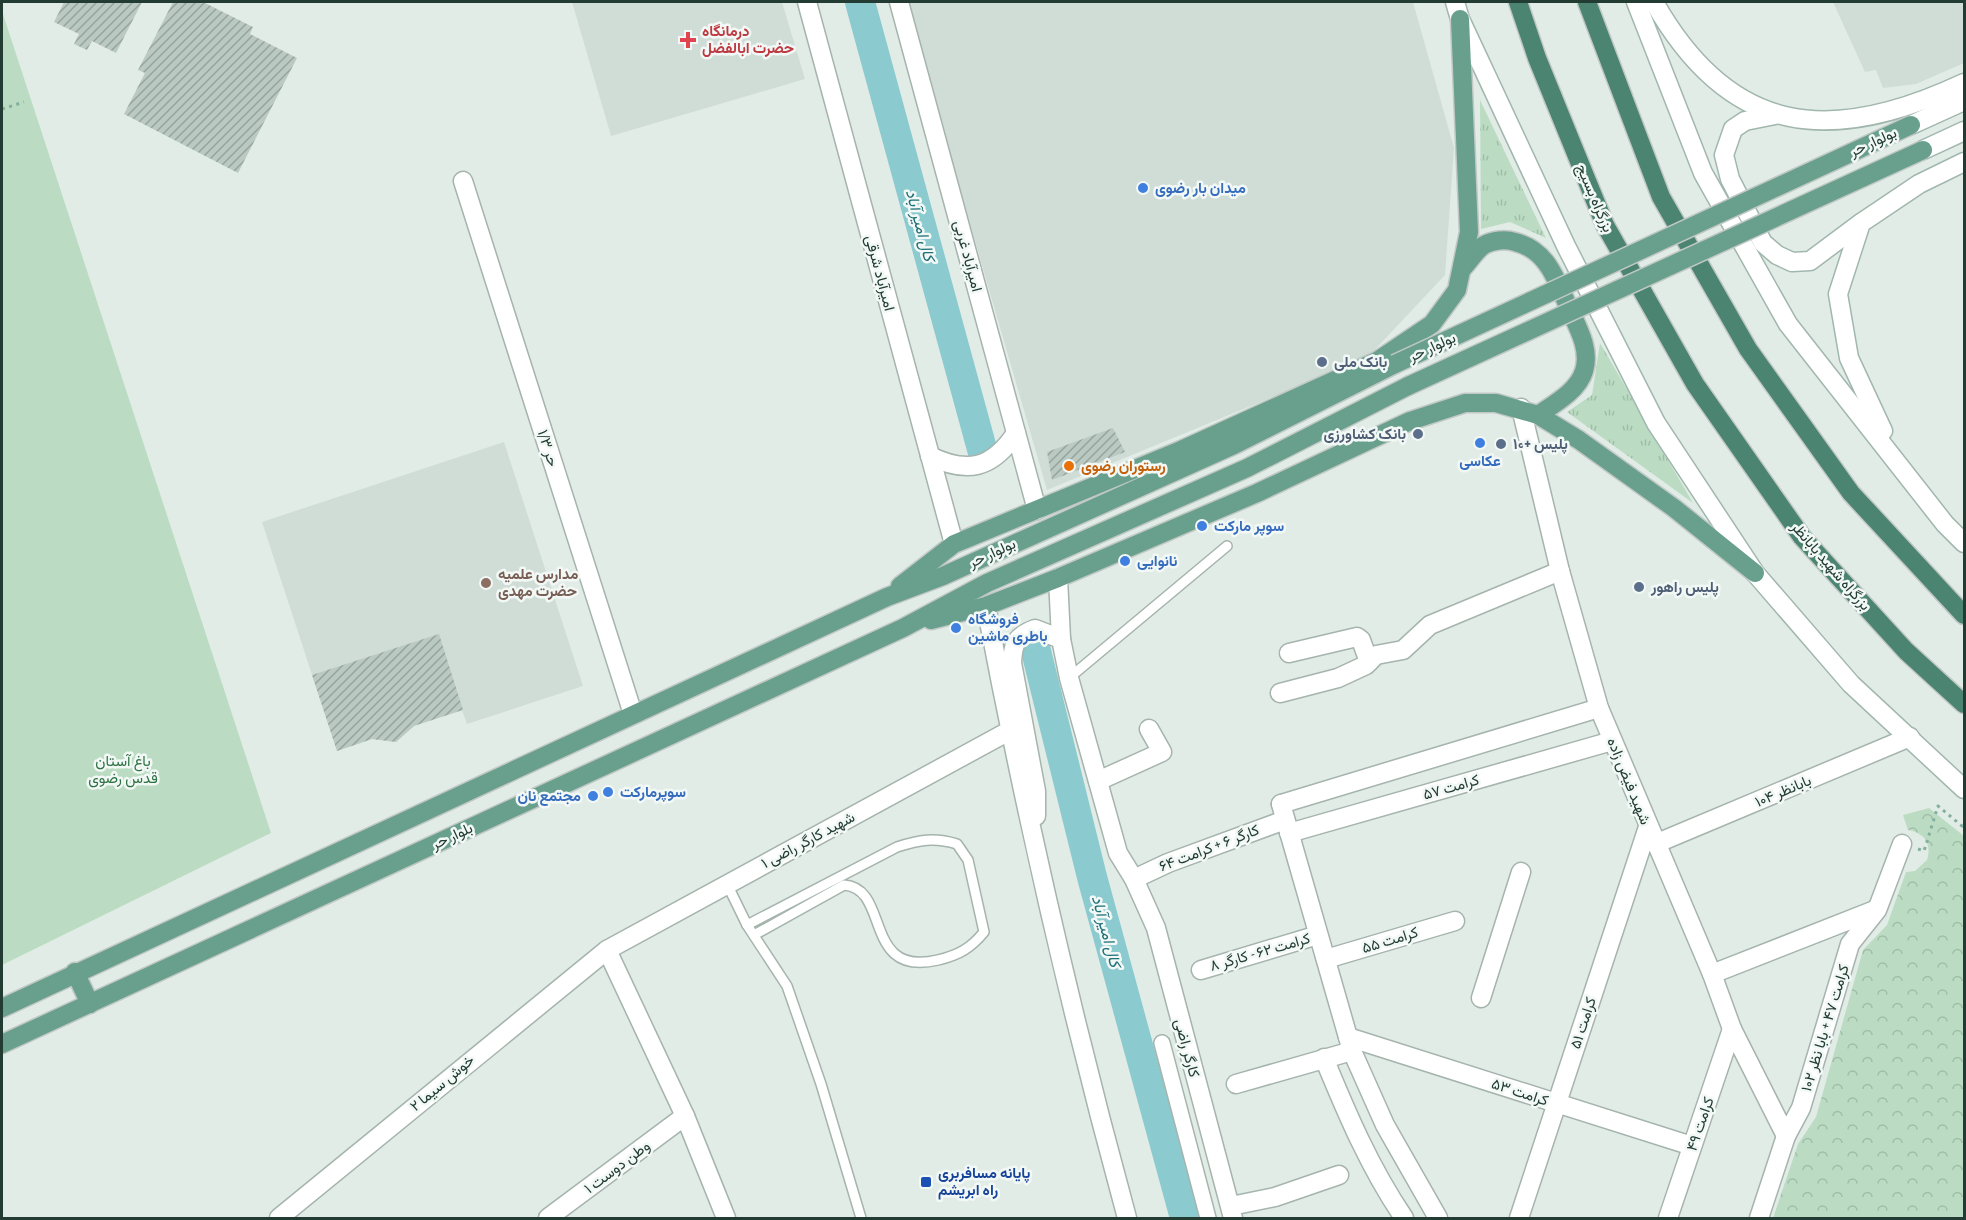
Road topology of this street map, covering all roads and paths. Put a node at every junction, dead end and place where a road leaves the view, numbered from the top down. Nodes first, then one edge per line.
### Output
1 (807, 2) edge
2 (899, 2) edge
3 (1518, 2) edge
4 (1587, 2) edge
5 (1636, 2) edge
6 (1654, 2) edge
7 (1457, 10) edge
8 (1965, 83) edge
9 (1965, 101) edge
10 (24, 102) dead end
11 (2, 109) edge
12 (1775, 115) junction
13 (1911, 124) joint
14 (1965, 131) edge
15 (1923, 150) joint
16 (1965, 162) edge
17 (463, 181) dead end
18 (1861, 223) junction
19 (1462, 269) junction
20 (1695, 384) joint
21 (1529, 412) junction
22 (1016, 433) junction
23 (930, 456) junction
24 (1896, 458) junction
25 (1037, 510) junction
26 (1965, 541) edge
27 (954, 544) junction
28 (1227, 546) dead end
29 (1560, 572) junction
30 (1755, 573) junction
31 (1058, 578) junction
32 (887, 597) junction
33 (986, 606) junction
34 (1965, 615) edge
35 (903, 628) junction
36 (1061, 639) junction
37 (1289, 653) dead end
38 (1369, 662) junction
39 (1070, 678) junction
40 (1280, 693) dead end
41 (1965, 704) edge
42 (1599, 708) junction
43 (633, 714) junction
44 (1149, 729) dead end
45 (1010, 731) junction
46 (1910, 737) junction
47 (1612, 741) junction
48 (1965, 776) edge
49 (1098, 781) junction
50 (1965, 789) edge
51 (1285, 819) junction
52 (1963, 825) edge
53 (1651, 836) junction
54 (1902, 844) joint
55 (1036, 849) junction
56 (1521, 872) dead end
57 (1134, 879) junction
58 (727, 884) junction
59 (1877, 910) junction
60 (1455, 921) dead end
61 (747, 925) junction
62 (754, 935) junction
63 (1318, 935) junction
64 (607, 950) junction
65 (1326, 959) junction
66 (1201, 970) dead end
67 (75, 972) junction
68 (1712, 974) junction
69 (1481, 998) dead end
70 (90, 1004) junction
71 (2, 1008) edge
72 (1732, 1029) junction
73 (1162, 1043) dead end
74 (2, 1044) edge
75 (1350, 1044) junction
76 (1324, 1058) junction
77 (1236, 1084) dead end
78 (1557, 1103) junction
79 (685, 1116) junction
80 (1786, 1136) junction
81 (1692, 1146) junction
82 (1339, 1175) dead end
83 (1232, 1212) edge
84 (279, 1218) edge
85 (548, 1218) edge
86 (726, 1218) edge
87 (861, 1218) edge
88 (1127, 1218) edge
89 (1208, 1218) edge
90 (1404, 1218) edge
91 (1438, 1218) edge
92 (1519, 1218) edge
93 (1668, 1218) edge
94 (1759, 1218) edge

1 - 23 street, امیرآباد شرقی
2 - 22 street, امیرآباد غربی
3 - 20 highway, بزرگراه بسیج
4 - 34 highway
5 - 24 street
6 - 12 street
7 - 19 main road
7 - 30 street
8 - 12 street
9 - 13 street
10 - 11 path
12 - 18 street
13 - 32 main road, بولوار حر, bridge
14 - 15 street
15 - 35 main road, بولوار حر, bridge
16 - 18 street
17 - 43 street, حر ۱/۳
18 - 24 street
19 - 21 main road
19 - 25 main road
20 - 41 highway, بزرگراه شهید بابانظر
21 - 29 street, شهید فیض زاده
21 - 30 main road
21 - 31 main road
22 - 23 street
22 - 25 street, امیرآباد غربی
23 - 27 street, امیرآباد شرقی
24 - 26 street
25 - 27 main road
27 - 32 main road
28 - 39 lane
29 - 38 street
29 - 42 street, شهید فیض زاده
30 - 46 street
31 - 33 main road
31 - 36 street, کارگر راضی
32 - 43 main road
33 - 35 main road
33 - 45 street
35 - 70 main road, بلوار حر
36 - 39 street, کارگر راضی
36 - 55 street
37 - 38 street
38 - 40 street
39 - 49 street, کارگر راضی
42 - 47 street, شهید فیض زاده
42 - 51 street
43 - 67 main road
44 - 49 street
45 - 55 street
45 - 58 street, شهید کارگر راضی ۱
46 - 48 street
46 - 50 street
46 - 53 street, بابانظر ۱۰۴
47 - 51 street, کرامت ۵۷
47 - 53 street, شهید فیض زاده
49 - 57 street, کارگر راضی
51 - 57 street, کارگر ۶ + کرامت ۶۴
51 - 63 street
52 - 54 path
53 - 68 street, شهید فیض زاده
53 - 78 street, کرامت ۵۱
54 - 59 street, کرامت ۴۷ + بابا نظر ۱۰۲
55 - 88 street
56 - 69 street
57 - 83 street, کارگر راضی
58 - 61 lane
58 - 64 street, شهید کارگر راضی ۱
59 - 68 street
59 - 80 street, کرامت ۴۷ + بابا نظر ۱۰۲
60 - 65 street, کرامت ۵۵
61 - 62 lane
61 - 62 lane
62 - 87 lane
63 - 65 street
63 - 66 street, کرامت ۶۲ - کارگر ۸
64 - 79 street
64 - 84 street, خوش سیما ۲
65 - 75 street
67 - 70 main road
67 - 71 main road
68 - 72 street, شهید فیض زاده
70 - 74 main road, بلوار حر
72 - 80 street, شهید فیض زاده
72 - 81 street, کرامت ۴۹
73 - 89 street
75 - 76 street
75 - 78 street, کرامت ۵۳
75 - 91 street
76 - 77 street
76 - 90 street
78 - 81 street, کرامت ۵۳
78 - 92 street, کرامت ۵۱
79 - 85 street, وطن دوست ۱
79 - 86 street
80 - 94 street, کرامت ۴۷ + بابا نظر ۱۰۲
81 - 93 street, کرامت ۴۹
82 - 83 street

